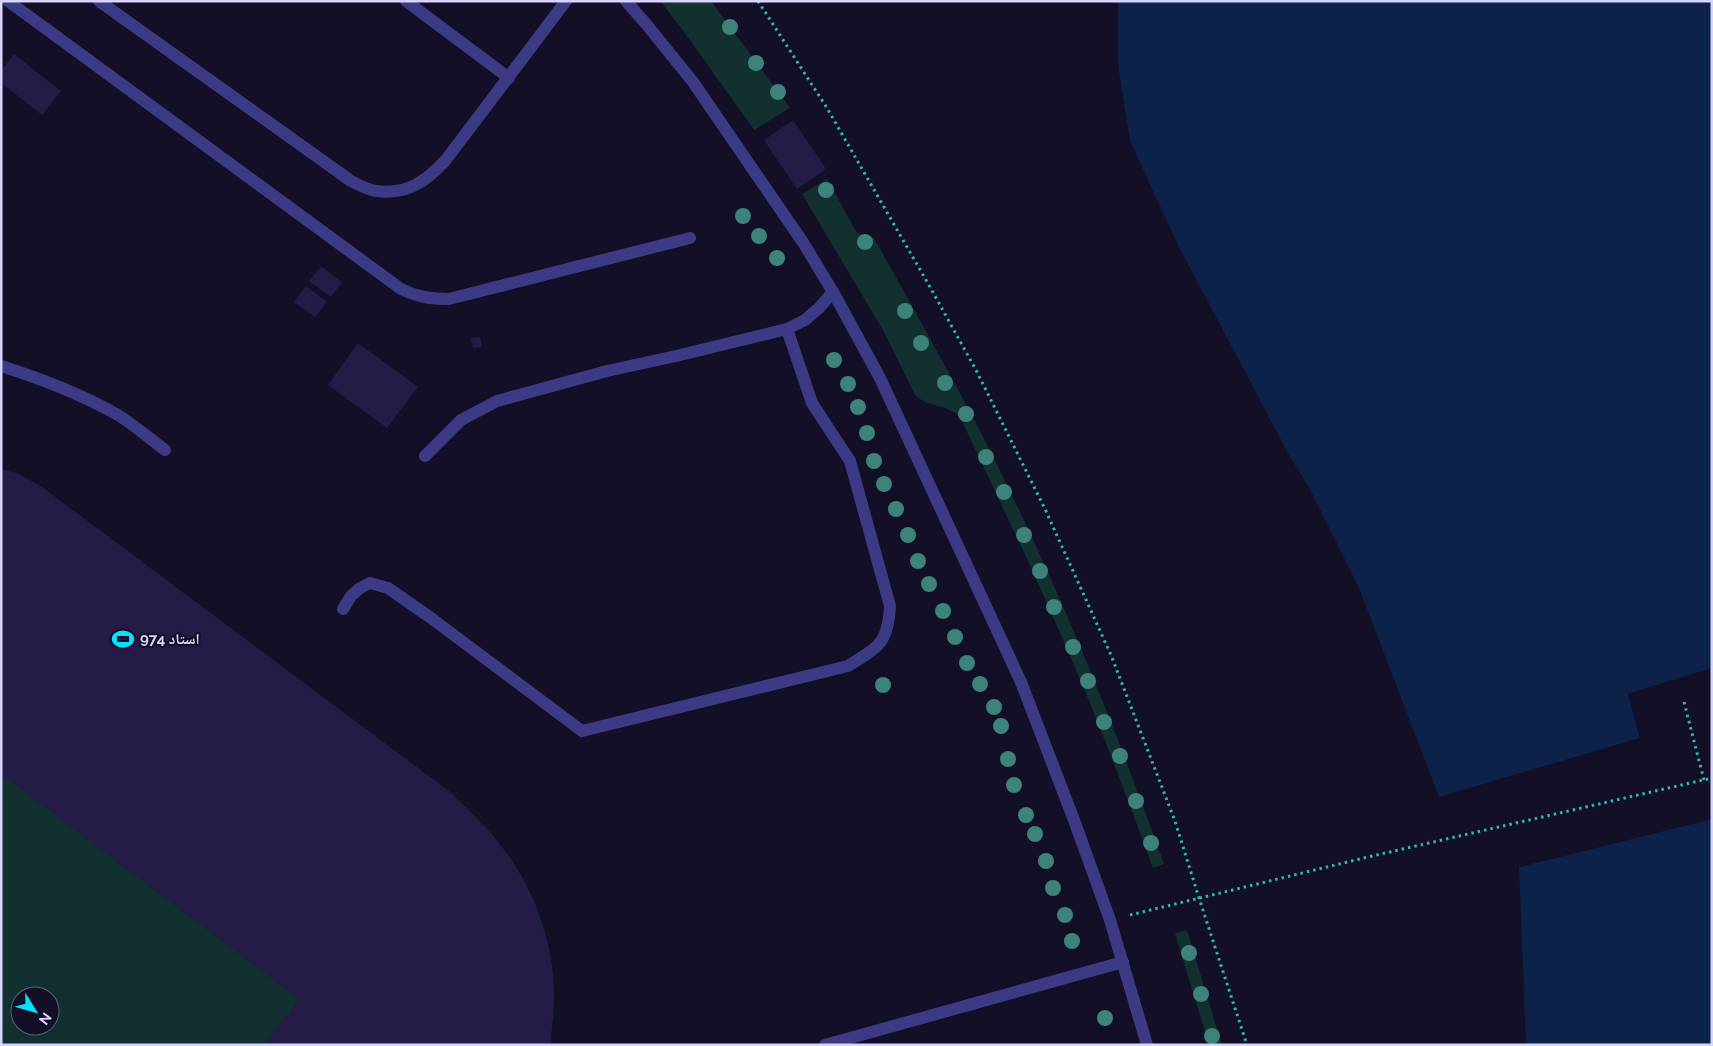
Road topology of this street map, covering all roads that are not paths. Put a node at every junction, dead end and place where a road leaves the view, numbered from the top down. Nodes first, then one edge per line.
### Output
1 (8, 1) edge
2 (99, 1) edge
3 (406, 1) edge
4 (566, 1) edge
5 (626, 1) edge
6 (509, 78) junction
7 (690, 238) dead end
8 (833, 292) junction
9 (787, 329) junction
10 (1, 366) edge
11 (165, 450) dead end
12 (425, 456) dead end
13 (344, 609) dead end
14 (1123, 962) junction
15 (825, 1045) edge
16 (1148, 1045) edge

1 - 7 street
2 - 6 street
3 - 6 street
4 - 6 street
5 - 8 street
8 - 9 street
8 - 14 street
9 - 12 street
9 - 13 street
10 - 11 street
14 - 15 street
14 - 16 street

